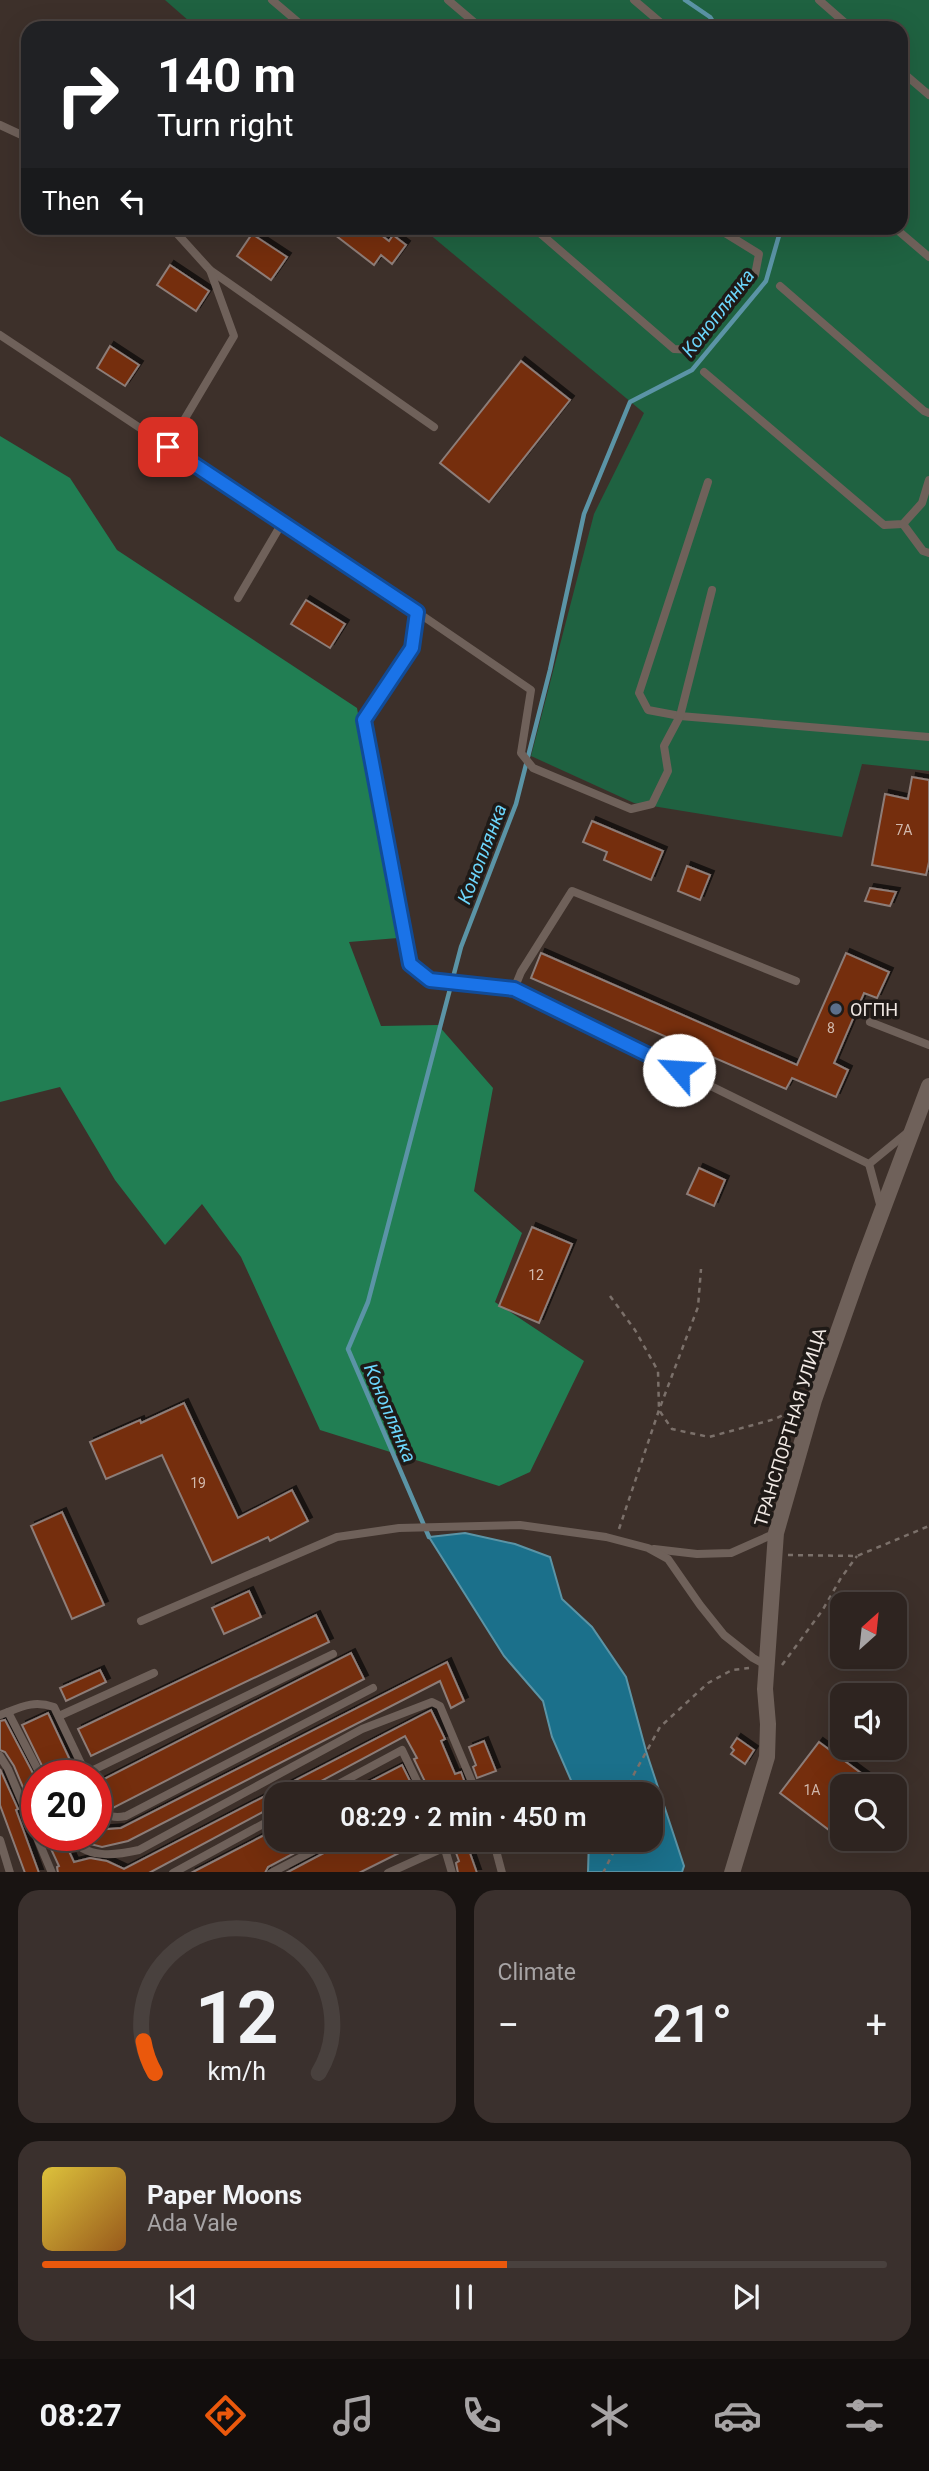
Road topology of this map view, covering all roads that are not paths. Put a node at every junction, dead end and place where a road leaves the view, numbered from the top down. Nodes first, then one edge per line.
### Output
1 (272, 0) edge
2 (448, 0) edge
3 (634, 0) edge
4 (819, 0) edge
5 (297, 21) edge
6 (473, 21) edge
7 (659, 21) edge
8 (843, 21) edge
9 (908, 77) edge
10 (929, 95) edge
11 (0, 125) edge
12 (21, 135) edge
13 (178, 235) edge
14 (542, 235) edge
15 (728, 235) edge
16 (903, 235) edge
17 (929, 257) edge
18 (210, 270) junction
19 (780, 286) dead end
20 (0, 335) edge
21 (704, 372) dead end
22 (929, 413) edge
23 (434, 427) dead end
24 (168, 447) junction
25 (929, 480) edge
26 (708, 482) dead end
27 (282, 523) junction
28 (903, 524) junction
29 (929, 552) edge
30 (712, 590) dead end
31 (238, 598) dead end
32 (417, 612) junction
33 (680, 716) junction
34 (929, 737) edge
35 (796, 981) dead end
36 (514, 989) junction
37 (870, 1022) dead end
38 (929, 1045) edge
39 (929, 1086) edge
40 (912, 1129) junction
41 (869, 1164) junction
42 (881, 1211) junction
43 (776, 1533) junction
44 (648, 1548) junction
45 (141, 1621) dead end
46 (333, 1654) dead end
47 (774, 1666) junction
48 (154, 1673) dead end
49 (373, 1688) dead end
50 (4, 1713) edge
51 (60, 1716) junction
52 (0, 1756) edge
53 (32, 1760) edge
54 (79, 1760) edge
55 (112, 1762) edge
56 (264, 1782) edge
57 (264, 1782) edge
58 (342, 1782) edge
59 (417, 1782) edge
60 (472, 1782) edge
61 (112, 1817) edge
62 (264, 1824) edge
63 (0, 1840) edge
64 (88, 1851) edge
65 (310, 1852) edge
66 (426, 1852) edge
67 (446, 1852) edge
68 (497, 1852) edge
69 (186, 1869) edge
70 (10, 1872) edge
71 (52, 1872) edge
72 (173, 1872) edge
73 (271, 1872) edge
74 (388, 1872) edge
75 (452, 1872) edge
76 (502, 1872) edge
77 (732, 1872) edge

1 - 5 lane
2 - 6 lane
3 - 7 lane
4 - 8 lane
9 - 10 lane
11 - 12 lane
13 - 18 lane
14 - 15 lane
16 - 17 lane
18 - 23 lane
18 - 24 lane
19 - 22 lane
20 - 24 lane
21 - 28 lane
24 - 27 lane
25 - 28 lane
26 - 33 lane
27 - 31 lane
27 - 32 lane
28 - 29 lane
30 - 33 lane
32 - 33 lane
32 - 36 lane
33 - 34 lane
35 - 36 lane
36 - 41 lane
37 - 38 lane
39 - 40 street, ТРАНСПОРТНАЯ УЛИЦА
40 - 41 lane
40 - 42 street, ТРАНСПОРТНАЯ УЛИЦА
41 - 42 lane
42 - 43 street, ТРАНСПОРТНАЯ УЛИЦА
43 - 44 lane
43 - 47 street, ТРАНСПОРТНАЯ УЛИЦА
44 - 45 lane
44 - 47 lane
46 - 55 lane
47 - 77 street, ТРАНСПОРТНАЯ УЛИЦА
48 - 51 lane
49 - 61 lane
50 - 51 lane
50 - 53 lane
51 - 54 lane
52 - 71 lane
56 - 64 lane
57 - 60 lane
58 - 59 lane
62 - 69 lane
63 - 70 lane
65 - 73 lane
66 - 74 lane
67 - 75 lane
68 - 76 lane
69 - 72 lane

